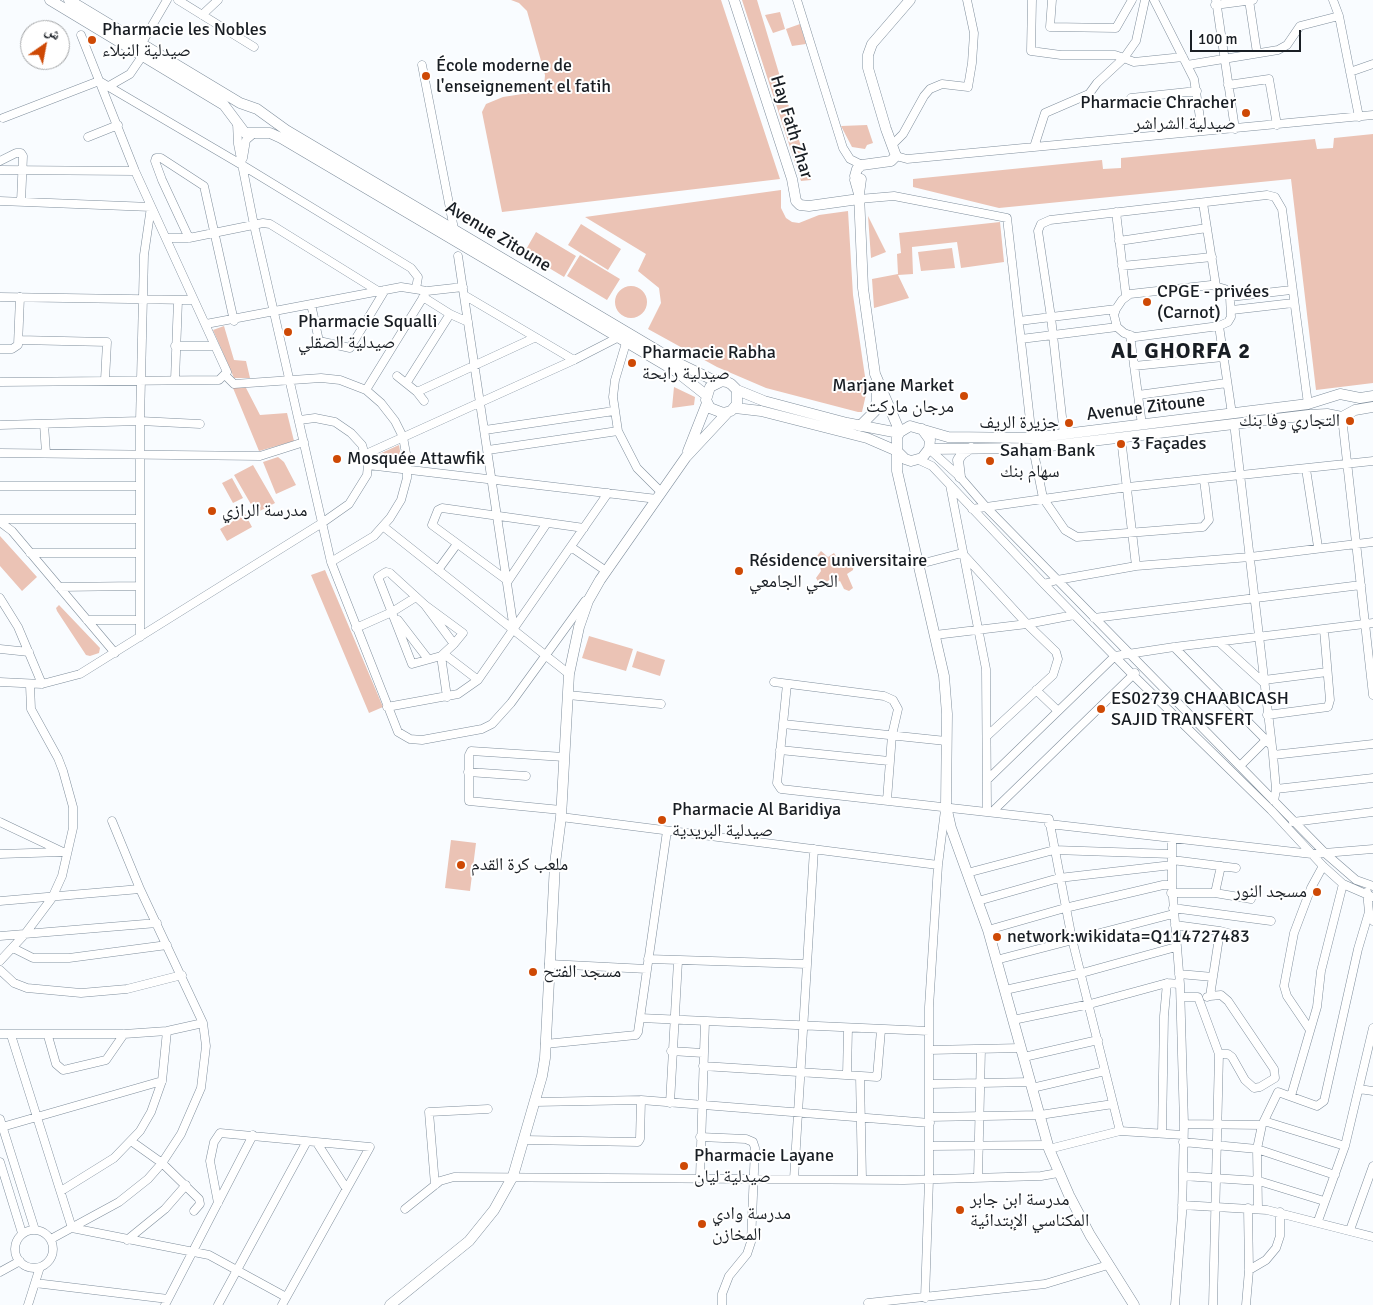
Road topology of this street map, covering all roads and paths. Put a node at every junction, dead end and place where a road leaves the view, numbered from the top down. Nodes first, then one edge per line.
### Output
1 (50, 0) edge
2 (69, 0) edge
3 (167, 0) edge
4 (178, 0) edge
5 (218, 0) edge
6 (734, 0) edge
7 (797, 0) edge
8 (910, 0) edge
9 (967, 0) edge
10 (1032, 0) edge
11 (1052, 0) edge
12 (1132, 0) edge
13 (1145, 0) edge
14 (1154, 0) edge
15 (1249, 0) edge
16 (1253, 0) edge
17 (1333, 0) edge
18 (1215, 2) edge
19 (202, 15) junction
20 (1339, 16) junction
21 (81, 35) dead end
22 (254, 47) dead end
23 (141, 50) junction
24 (1257, 53) junction
25 (1183, 56) junction
26 (1124, 58) junction
27 (1224, 59) junction
28 (1373, 64) edge
29 (422, 65) dead end
30 (1187, 65) junction
31 (1350, 72) junction
32 (99, 81) junction
33 (1228, 84) junction
34 (109, 86) junction
35 (1197, 91) junction
36 (1131, 98) dead end
37 (257, 109) junction
38 (1373, 115) edge
39 (1359, 116) junction
40 (3, 118) dead end
41 (237, 123) junction
42 (118, 125) junction
43 (1277, 125) junction
44 (1235, 129) junction
45 (1202, 131) junction
46 (254, 134) junction
47 (88, 137) dead end
48 (893, 144) junction
49 (1034, 147) junction
50 (896, 156) junction
51 (0, 161) edge
52 (242, 165) junction
53 (0, 170) edge
54 (23, 171) junction
55 (135, 171) junction
56 (859, 175) junction
57 (859, 197) junction
58 (0, 201) edge
59 (21, 202) junction
60 (1204, 203) junction
61 (151, 207) junction
62 (1116, 212) junction
63 (254, 225) junction
64 (1207, 228) junction
65 (454, 229) junction
66 (214, 232) junction
67 (166, 238) junction
68 (189, 238) junction
69 (1119, 241) junction
70 (458, 256) dead end
71 (1212, 257) junction
72 (1122, 266) junction
73 (1216, 286) junction
74 (416, 289) junction
75 (382, 290) junction
76 (1291, 290) junction
77 (464, 291) junction
78 (425, 294) junction
79 (1126, 296) junction
80 (0, 297) edge
81 (20, 297) junction
82 (1230, 297) junction
83 (143, 299) junction
84 (178, 300) junction
85 (194, 300) junction
86 (1293, 303) junction
87 (311, 304) junction
88 (1116, 310) junction
89 (1232, 310) junction
90 (273, 312) junction
91 (450, 314) junction
92 (1051, 317) junction
93 (234, 320) junction
94 (468, 322) junction
95 (1019, 322) junction
96 (206, 324) junction
97 (1219, 326) junction
98 (1117, 327) junction
99 (1053, 335) junction
100 (1130, 335) junction
101 (534, 338) junction
102 (1021, 339) junction
103 (19, 340) junction
104 (622, 341) junction
105 (175, 346) junction
106 (215, 346) junction
107 (0, 349) edge
108 (1223, 356) junction
109 (574, 360) junction
110 (475, 366) junction
111 (1134, 366) junction
112 (875, 374) junction
113 (225, 376) junction
114 (397, 376) dead end
115 (105, 380) junction
116 (175, 380) junction
117 (141, 381) junction
118 (288, 381) junction
119 (722, 381) junction
120 (0, 382) edge
121 (407, 382) junction
122 (1227, 383) junction
123 (366, 390) junction
124 (737, 390) junction
125 (417, 392) junction
126 (1138, 395) junction
127 (1338, 396) junction
128 (1373, 396) edge
129 (707, 399) junction
130 (424, 401) dead end
131 (481, 403) junction
132 (1308, 404) junction
133 (1373, 407) edge
134 (731, 410) junction
135 (614, 411) junction
136 (892, 412) junction
137 (1342, 415) junction
138 (1233, 418) junction
139 (300, 420) junction
140 (140, 421) junction
141 (44, 424) junction
142 (200, 424) dead end
143 (0, 425) edge
144 (1142, 425) junction
145 (860, 426) junction
146 (919, 427) junction
147 (485, 430) junction
148 (618, 431) junction
149 (899, 432) junction
150 (1064, 435) junction
151 (403, 437) junction
152 (1121, 438) junction
153 (304, 442) junction
154 (1032, 443) junction
155 (970, 448) junction
156 (930, 449) junction
157 (488, 450) junction
158 (897, 451) junction
159 (0, 453) edge
160 (46, 453) junction
161 (140, 454) junction
162 (366, 454) junction
163 (686, 457) junction
164 (918, 460) junction
165 (1373, 461) edge
166 (1347, 464) junction
167 (368, 465) junction
168 (407, 469) junction
169 (1306, 469) junction
170 (960, 477) junction
171 (1240, 477) junction
172 (492, 478) junction
173 (1204, 480) junction
174 (900, 484) junction
175 (950, 485) junction
176 (0, 486) edge
177 (140, 486) junction
178 (1128, 487) junction
179 (608, 493) junction
180 (659, 496) junction
181 (1042, 498) junction
182 (986, 507) junction
183 (972, 509) junction
184 (498, 516) junction
185 (140, 519) junction
186 (0, 521) edge
187 (322, 523) junction
188 (547, 523) junction
189 (384, 526) junction
190 (584, 528) junction
191 (1134, 533) junction
192 (1373, 542) edge
193 (457, 544) junction
194 (1356, 544) junction
195 (571, 547) junction
196 (1318, 547) junction
197 (30, 553) junction
198 (139, 553) junction
199 (962, 553) junction
200 (1250, 557) junction
201 (331, 562) junction
202 (920, 564) junction
203 (1136, 566) junction
204 (438, 570) junction
205 (606, 571) junction
206 (1057, 580) junction
207 (508, 581) junction
208 (1044, 584) junction
209 (1361, 584) junction
210 (140, 586) junction
211 (59, 587) junction
212 (594, 590) junction
213 (416, 597) junction
214 (1255, 597) junction
215 (0, 598) edge
216 (425, 604) junction
217 (392, 612) junction
218 (1074, 614) junction
219 (1094, 618) junction
220 (87, 620) junction
221 (140, 620) junction
222 (1369, 623) edge
223 (1027, 624) junction
224 (356, 628) junction
225 (514, 630) junction
226 (978, 630) junction
227 (1324, 630) junction
228 (935, 635) junction
229 (140, 637) junction
230 (1259, 637) junction
231 (1218, 642) junction
232 (454, 644) junction
233 (1174, 647) junction
234 (0, 649) edge
235 (29, 652) junction
236 (115, 653) junction
237 (1128, 653) junction
238 (443, 655) junction
239 (546, 655) junction
240 (1115, 656) junction
241 (428, 659) junction
242 (1142, 667) junction
243 (1327, 672) junction
244 (569, 674) junction
245 (1133, 675) junction
246 (478, 680) junction
247 (0, 682) edge
248 (774, 682) dead end
249 (1264, 682) junction
250 (42, 684) junction
251 (787, 684) junction
252 (30, 685) junction
253 (1036, 690) junction
254 (568, 695) junction
255 (1373, 695) edge
256 (447, 697) junction
257 (661, 704) dead end
258 (387, 706) junction
259 (1058, 711) junction
260 (1267, 715) junction
261 (783, 724) junction
262 (892, 735) junction
263 (987, 736) junction
264 (946, 741) junction
265 (1269, 742) junction
266 (1373, 744) edge
267 (780, 750) junction
268 (1273, 755) junction
269 (564, 757) junction
270 (889, 761) junction
271 (1241, 765) junction
272 (468, 772) junction
273 (526, 776) dead end
274 (1373, 778) edge
275 (987, 780) junction
276 (1276, 789) junction
277 (1274, 799) junction
278 (887, 800) junction
279 (946, 806) junction
280 (1271, 810) junction
281 (990, 811) junction
282 (1373, 812) edge
283 (561, 814) junction
284 (112, 821) dead end
285 (1296, 821) junction
286 (0, 822) edge
287 (1283, 822) junction
288 (1049, 824) junction
289 (667, 831) junction
290 (1172, 839) junction
291 (814, 849) junction
292 (1373, 849) edge
293 (1054, 850) junction
294 (66, 852) junction
295 (0, 854) edge
296 (1312, 854) junction
297 (1326, 854) junction
298 (1172, 860) junction
299 (938, 865) junction
300 (1220, 866) junction
301 (1323, 866) junction
302 (1236, 868) dead end
303 (967, 873) junction
304 (1059, 878) junction
305 (1343, 884) junction
306 (1370, 886) edge
307 (140, 889) junction
308 (1172, 889) junction
309 (1215, 893) junction
310 (1370, 896) edge
311 (52, 898) junction
312 (1251, 899) dead end
313 (0, 901) edge
314 (978, 902) junction
315 (1065, 908) junction
316 (1173, 911) junction
317 (1369, 912) junction
318 (1271, 920) dead end
319 (1373, 921) edge
320 (157, 923) junction
321 (1174, 925) junction
322 (988, 930) junction
323 (1220, 931) junction
324 (25, 934) junction
325 (1236, 935) dead end
326 (0, 936) edge
327 (1072, 939) junction
328 (167, 944) junction
329 (1176, 947) junction
330 (13, 948) junction
331 (648, 959) junction
332 (996, 960) junction
333 (0, 961) edge
334 (678, 961) junction
335 (549, 964) junction
336 (807, 964) junction
337 (647, 969) junction
338 (0, 970) edge
339 (1082, 973) junction
340 (1179, 974) junction
341 (182, 975) junction
342 (1213, 977) junction
343 (1167, 983) junction
344 (1180, 984) junction
345 (1005, 990) junction
346 (1181, 996) junction
347 (1210, 996) junction
348 (1198, 997) junction
349 (1090, 1004) junction
350 (640, 1018) junction
351 (673, 1019) junction
352 (1013, 1020) junction
353 (705, 1021) junction
354 (203, 1023) junction
355 (802, 1025) junction
356 (848, 1028) junction
357 (1373, 1028) edge
358 (881, 1030) junction
359 (929, 1030) junction
360 (1310, 1030) junction
361 (167, 1031) junction
362 (0, 1034) edge
363 (124, 1034) junction
364 (11, 1035) junction
365 (48, 1036) junction
366 (1098, 1040) junction
367 (545, 1044) junction
368 (981, 1049) junction
369 (929, 1050) junction
370 (671, 1051) junction
371 (703, 1053) junction
372 (1022, 1053) junction
373 (1219, 1054) junction
374 (703, 1066) junction
375 (1105, 1071) junction
376 (800, 1072) junction
377 (847, 1075) junction
378 (860, 1076) junction
379 (162, 1081) junction
380 (930, 1084) junction
381 (980, 1084) junction
382 (1031, 1085) junction
383 (1359, 1089) junction
384 (1373, 1091) edge
385 (1291, 1096) junction
386 (641, 1100) junction
387 (535, 1102) junction
388 (670, 1102) junction
389 (1113, 1104) junction
390 (701, 1106) junction
391 (488, 1109) dead end
392 (799, 1114) junction
393 (1040, 1115) junction
394 (37, 1116) junction
395 (980, 1116) junction
396 (860, 1119) junction
397 (929, 1120) junction
398 (1, 1123) edge
399 (1263, 1123) junction
400 (1184, 1124) junction
401 (1216, 1126) junction
402 (1120, 1130) junction
403 (1162, 1134) junction
404 (253, 1135) junction
405 (700, 1137) junction
406 (1183, 1139) junction
407 (524, 1140) junction
408 (132, 1141) junction
409 (306, 1143) junction
410 (317, 1143) junction
411 (1216, 1145) junction
412 (929, 1146) junction
413 (1345, 1146) junction
414 (978, 1147) junction
415 (1048, 1147) junction
416 (1257, 1149) junction
417 (0, 1162) edge
418 (162, 1163) junction
419 (1373, 1166) edge
420 (1058, 1173) junction
421 (1335, 1174) junction
422 (513, 1176) junction
423 (1182, 1176) junction
424 (753, 1177) junction
425 (700, 1178) junction
426 (978, 1178) junction
427 (1216, 1178) junction
428 (794, 1179) junction
429 (929, 1179) junction
430 (862, 1180) junction
431 (1258, 1180) junction
432 (186, 1185) junction
433 (435, 1185) junction
434 (346, 1188) junction
435 (60, 1191) junction
436 (1324, 1201) junction
437 (218, 1203) junction
438 (1182, 1205) junction
439 (1215, 1206) junction
440 (1248, 1208) junction
441 (1258, 1208) junction
442 (405, 1209) dead end
443 (194, 1211) dead end
444 (1280, 1212) junction
445 (1318, 1222) junction
446 (72, 1228) junction
447 (35, 1230) junction
448 (1350, 1230) junction
449 (22, 1233) junction
450 (1373, 1237) edge
451 (50, 1239) junction
452 (127, 1240) junction
453 (193, 1252) junction
454 (20, 1261) junction
455 (1108, 1265) junction
456 (40, 1267) junction
457 (237, 1270) junction
458 (1249, 1270) junction
459 (0, 1272) edge
460 (35, 1283) junction
461 (286, 1297) junction
462 (925, 1298) junction
463 (167, 1302) edge
464 (868, 1303) dead end
465 (28, 1305) edge
466 (218, 1305) edge
467 (282, 1305) edge
468 (390, 1305) edge
469 (722, 1305) edge
470 (1134, 1305) edge
471 (1175, 1305) edge
472 (1213, 1305) edge
473 (1246, 1305) edge

1 - 23 main road, Avenue Zitoune
2 - 23 main road, Avenue Zitoune
3 - 23 street
4 - 19 street
5 - 19 street
6 - 57 main road, Hay Fath Zhar
7 - 56 street
8 - 48 main road
9 - 48 street
10 - 26 street
11 - 12 street
13 - 26 street
14 - 25 street
15 - 16 street
15 - 18 street
15 - 24 street
17 - 20 street
18 - 27 street
19 - 22 street
20 - 24 street
20 - 31 street
21 - 32 street
23 - 34 street
23 - 37 main road, Avenue Zitoune
23 - 41 main road, Avenue Zitoune
24 - 27 street
25 - 26 street
25 - 30 street
26 - 49 street
27 - 30 street
27 - 33 street
28 - 31 street
29 - 65 street
30 - 35 street
31 - 39 street
32 - 34 street
32 - 40 street
32 - 42 street
33 - 43 street
33 - 44 street
34 - 52 street
35 - 36 street
35 - 45 street
37 - 41 main road
37 - 46 main road
37 - 65 main road, Avenue Zitoune
38 - 39 street
39 - 43 street
41 - 46 main road
41 - 52 street
42 - 47 street
42 - 55 street
43 - 44 street
44 - 45 street
45 - 49 street
46 - 52 street
46 - 104 main road, Avenue Zitoune
48 - 50 main road
49 - 50 street
50 - 56 main road
51 - 54 street
52 - 63 street
52 - 74 street
53 - 54 street
54 - 55 street
54 - 59 street
55 - 61 street
56 - 57 main road
57 - 95 street
57 - 112 main road
58 - 59 street
59 - 61 street
60 - 62 street
60 - 64 street
60 - 76 street
61 - 67 street
61 - 83 street
62 - 69 street
62 - 92 street
63 - 66 street
63 - 75 street
63 - 90 street
64 - 69 street
64 - 71 street
65 - 119 main road, Avenue Zitoune
66 - 68 street
66 - 68 street
66 - 93 street
67 - 68 street
67 - 85 street
69 - 72 street
70 - 77 street
71 - 72 street
71 - 73 street
72 - 79 street
73 - 79 street
73 - 82 street
74 - 75 street
74 - 78 street
75 - 87 street
75 - 87 street
76 - 82 street
76 - 86 street
77 - 78 street
77 - 94 street
77 - 101 street
78 - 91 street
78 - 123 street
79 - 88 street
80 - 81 street
81 - 83 street
81 - 103 street
82 - 89 street
83 - 84 street
83 - 117 street
84 - 85 street
84 - 105 street
85 - 96 street
86 - 89 street
86 - 132 street
87 - 90 street
88 - 92 street
88 - 98 street
89 - 97 street
90 - 93 street
90 - 118 street
91 - 94 street
91 - 121 street
92 - 95 street
92 - 99 street
93 - 96 street
94 - 110 street
95 - 102 street
96 - 106 street
97 - 100 street
97 - 108 street
98 - 99 street
98 - 100 street
99 - 102 street
99 - 150 street
100 - 111 street
101 - 109 street
101 - 110 street
102 - 154 street
103 - 107 street
103 - 115 street
104 - 109 street
104 - 129 main road, Avenue Zitoune
104 - 135 street
105 - 106 street
105 - 116 street
106 - 113 street
108 - 111 street
108 - 122 street
109 - 131 street
110 - 125 street
110 - 131 street
111 - 126 street
112 - 136 main road
112 - 145 main road
113 - 116 street
113 - 118 street
114 - 121 street
115 - 117 street
115 - 120 street
116 - 117 street
117 - 140 street
118 - 123 street
118 - 139 street
119 - 124 main road
119 - 129 main road
121 - 125 street
122 - 126 street
122 - 138 street
123 - 151 street
124 - 134 main road
124 - 145 main road
125 - 130 street
126 - 144 street
127 - 128 main road, Avenue Zitoune
127 - 132 main road, Avenue Zitoune
127 - 137 main road
127 - 137 main road
129 - 134 main road
129 - 163 main road
131 - 147 street
131 - 151 street
132 - 138 main road, Avenue Zitoune
133 - 137 main road, Avenue Zitoune
134 - 158 main road
134 - 163 main road
135 - 147 street
135 - 148 street
136 - 146 main road, Avenue Zitoune
136 - 149 main road
137 - 138 main road, Avenue Zitoune
137 - 166 street
138 - 144 main road, Avenue Zitoune
138 - 152 main road, Avenue Zitoune
138 - 171 street
139 - 153 street
139 - 162 street
140 - 141 street
140 - 142 street
140 - 161 street
141 - 143 street
141 - 160 street
144 - 150 main road, Avenue Zitoune
145 - 149 main road
146 - 149 main road
146 - 154 main road, Avenue Zitoune
146 - 156 main road
147 - 157 street
148 - 157 street
148 - 180 street
149 - 158 main road
150 - 154 main road, Avenue Zitoune
151 - 162 street
151 - 168 street
152 - 154 main road, Avenue Zitoune
152 - 178 street
153 - 161 street
153 - 187 street
154 - 155 main road, Avenue Zitoune
154 - 181 street
155 - 156 main road, Avenue Zitoune
155 - 170 main road
156 - 164 main road
156 - 170 street
157 - 172 street
158 - 164 main road
158 - 174 main road
159 - 160 street
160 - 161 street
161 - 177 street
162 - 167 street
163 - 180 main road
164 - 174 main road
164 - 175 street
165 - 166 street
166 - 169 street
166 - 194 street
167 - 168 street
167 - 187 street
168 - 172 street
168 - 189 street
169 - 171 street
169 - 196 street
170 - 182 street
171 - 173 street
171 - 200 street
172 - 179 street
172 - 184 street
173 - 178 street
173 - 191 street
174 - 202 main road
175 - 183 street
175 - 199 street
176 - 177 street
177 - 185 street
178 - 181 street
178 - 191 street
179 - 180 street
179 - 190 street
180 - 205 main road
181 - 182 street
181 - 191 street
182 - 183 street
182 - 206 street
183 - 208 street
184 - 188 street
184 - 193 street
184 - 207 street
185 - 186 street
185 - 198 street
186 - 197 street
187 - 201 street
187 - 229 street
188 - 190 street
188 - 207 street
189 - 201 street
189 - 204 street
190 - 195 street
191 - 203 street
192 - 194 street
193 - 204 street
193 - 207 street
194 - 196 street
194 - 209 street
195 - 205 street
195 - 225 street
196 - 200 street
197 - 198 street
197 - 211 street
198 - 210 street
199 - 202 street
199 - 223 street
199 - 226 street
200 - 203 street
200 - 214 street
201 - 224 street
202 - 228 main road
203 - 206 street
204 - 225 street
205 - 212 main road
206 - 208 street
206 - 219 street
207 - 225 street
208 - 218 street
209 - 214 street
209 - 222 street
210 - 211 street
210 - 221 street
211 - 220 street
212 - 239 street
212 - 244 main road
213 - 216 street
213 - 217 street
213 - 217 street
214 - 219 street
214 - 230 street
215 - 235 street
216 - 232 street
216 - 232 street
217 - 224 street
217 - 241 street
217 - 241 street
218 - 223 street
218 - 240 street
219 - 237 street
220 - 221 street
220 - 236 street
221 - 229 street
222 - 227 street
222 - 255 street
223 - 226 street
223 - 253 street
224 - 258 street
225 - 239 street
225 - 246 street
226 - 228 street
226 - 263 street
227 - 230 street
227 - 243 street
228 - 264 main road
229 - 236 street
230 - 231 street
230 - 249 street
231 - 233 street
231 - 249 street
232 - 238 street
233 - 237 street
233 - 265 street
234 - 235 street
235 - 250 street
236 - 250 street
237 - 240 street
237 - 242 street
238 - 241 street
238 - 246 street
238 - 256 street
239 - 244 street
239 - 258 street
240 - 245 street
240 - 259 street
242 - 245 street
242 - 271 street
243 - 249 street
243 - 260 street
244 - 254 main road
245 - 280 street
245 - 281 street
246 - 256 street
247 - 252 street
248 - 251 street
249 - 260 street
250 - 252 street
251 - 261 street
251 - 262 street
252 - 294 street
253 - 259 street
253 - 263 street
254 - 257 street
254 - 269 main road
256 - 258 street
259 - 275 street
260 - 265 street
261 - 262 street
261 - 267 street
262 - 264 street
262 - 270 street
263 - 275 street
264 - 279 main road
265 - 268 street
265 - 271 street
266 - 268 street
267 - 270 street
267 - 278 street
268 - 276 street
269 - 272 street
269 - 283 main road
270 - 278 street
271 - 277 street
272 - 273 street
272 - 283 street
274 - 276 street
275 - 281 street
276 - 277 street
277 - 280 street
277 - 285 street
278 - 279 street
279 - 281 street
279 - 299 street
279 - 303 main road
280 - 287 street
281 - 288 street
282 - 285 street
283 - 289 street
283 - 335 main road
284 - 307 street
285 - 287 street
285 - 297 street
286 - 294 street
287 - 296 street
288 - 290 street
288 - 293 street
289 - 291 street
289 - 331 street
290 - 296 street
290 - 298 street
291 - 299 street
291 - 336 street
292 - 297 street
293 - 298 street
293 - 303 street
293 - 304 street
294 - 295 street
294 - 311 street
296 - 297 street
296 - 301 street
297 - 306 street
298 - 300 street
298 - 304 street
298 - 308 street
299 - 359 street
300 - 302 street
300 - 309 street
301 - 305 street
301 - 360 street
303 - 314 main road
304 - 314 street
304 - 315 street
305 - 310 street
305 - 360 street
306 - 310 street
307 - 311 street
307 - 320 street
308 - 309 street
308 - 315 street
308 - 316 street
309 - 312 street
310 - 317 street
311 - 313 street
311 - 324 street
314 - 322 main road
315 - 322 street
315 - 327 street
316 - 318 street
316 - 321 street
316 - 327 street
317 - 319 street
317 - 385 street
320 - 324 street
320 - 328 street
321 - 323 street
321 - 329 street
322 - 332 main road
323 - 325 street
323 - 342 street
324 - 326 street
324 - 330 street
327 - 332 street
327 - 339 street
328 - 330 street
328 - 341 street
329 - 339 street
329 - 340 street
330 - 333 street
331 - 334 street
331 - 337 street
332 - 345 main road
334 - 336 street
334 - 351 street
335 - 337 street
335 - 367 main road
336 - 355 street
337 - 350 street
338 - 341 street
339 - 345 street
339 - 349 street
340 - 342 street
340 - 344 street
341 - 354 street
342 - 347 street
343 - 344 street
343 - 349 street
343 - 403 street
344 - 346 street
345 - 352 main road
346 - 348 street
346 - 400 street
347 - 348 street
347 - 373 street
348 - 373 street
349 - 352 street
349 - 366 street
350 - 351 street
350 - 367 street
351 - 353 street
351 - 370 street
352 - 372 main road
353 - 355 street
353 - 371 street
354 - 361 street
354 - 418 street
355 - 356 street
355 - 376 street
356 - 358 street
356 - 377 street
357 - 383 street
358 - 359 street
358 - 378 street
359 - 369 street
360 - 385 street
361 - 363 street
361 - 379 street
362 - 364 street
363 - 365 street
363 - 365 street
364 - 365 street
364 - 394 street
366 - 372 street
366 - 375 street
367 - 387 main road
368 - 369 street
368 - 372 street
368 - 381 street
369 - 380 street
370 - 371 street
370 - 388 street
371 - 374 street
372 - 382 main road
373 - 401 street
374 - 376 street
374 - 390 street
375 - 382 street
375 - 389 street
376 - 377 street
376 - 392 street
377 - 378 street
378 - 396 street
379 - 394 street
379 - 408 street
380 - 381 street
380 - 397 street
381 - 382 street
381 - 395 street
382 - 393 main road
383 - 384 street
383 - 413 street
385 - 399 street
386 - 387 street
386 - 388 street
386 - 407 street
387 - 407 main road
388 - 390 street
389 - 393 street
389 - 402 street
390 - 392 street
390 - 405 street
391 - 433 street
392 - 396 street
392 - 428 street
393 - 395 street
393 - 415 main road
394 - 398 street
394 - 435 street
395 - 397 street
395 - 414 street
396 - 397 street
396 - 430 street
397 - 412 street
398 - 447 street
399 - 401 street
399 - 413 street
399 - 416 street
400 - 401 street
400 - 406 street
401 - 411 street
402 - 403 street
402 - 415 street
403 - 406 street
404 - 409 street
404 - 437 street
404 - 437 street
405 - 424 street
405 - 425 street
406 - 411 street
406 - 423 street
407 - 422 main road
408 - 418 street
408 - 435 street
409 - 410 street
409 - 457 street
410 - 434 street
410 - 434 street
411 - 416 street
411 - 427 street
412 - 414 street
412 - 429 street
413 - 421 street
414 - 415 street
414 - 426 street
415 - 420 main road
416 - 421 street
416 - 431 street
417 - 449 street
418 - 432 street
418 - 446 street
419 - 448 street
420 - 426 street
420 - 455 main road
421 - 436 street
422 - 425 street
422 - 433 street
422 - 468 main road
423 - 427 street
423 - 438 street
424 - 425 street
424 - 428 street
424 - 469 street
426 - 429 street
427 - 431 street
427 - 439 street
428 - 430 street
429 - 430 street
429 - 462 street
431 - 436 street
431 - 441 street
432 - 443 street
432 - 452 street
433 - 442 street
434 - 461 street
435 - 446 street
436 - 445 street
437 - 453 street
438 - 439 street
438 - 471 street
439 - 440 street
439 - 472 street
440 - 441 street
440 - 458 street
441 - 444 street
444 - 445 street
444 - 458 street
445 - 448 street
446 - 451 street
446 - 452 street
447 - 449 street
447 - 451 street
448 - 450 street
449 - 454 street
451 - 456 street
452 - 453 street
453 - 457 street
453 - 463 street
454 - 456 street
454 - 459 street
455 - 462 street
455 - 470 main road
456 - 460 street
457 - 461 street
457 - 466 street
458 - 473 street
460 - 463 street
460 - 465 street
461 - 467 street
462 - 464 street

